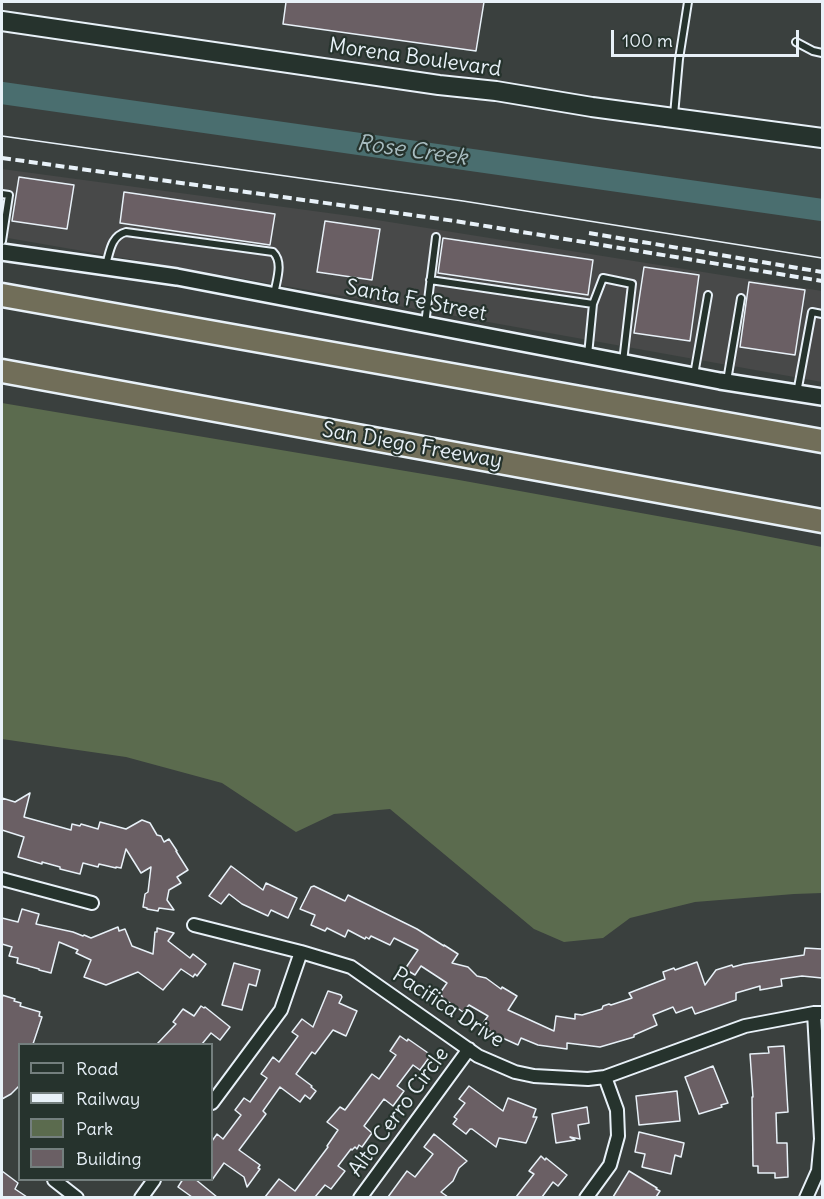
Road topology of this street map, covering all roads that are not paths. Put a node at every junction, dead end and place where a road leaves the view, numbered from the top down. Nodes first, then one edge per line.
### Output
1 (688, 2) edge
2 (2, 21) edge
3 (796, 42) dead end
4 (822, 53) edge
5 (673, 119) junction
6 (822, 138) edge
7 (2, 194) edge
8 (436, 237) dead end
9 (2, 241) edge
10 (2, 252) edge
11 (106, 266) junction
12 (430, 280) junction
13 (2, 295) edge
14 (708, 295) dead end
15 (274, 296) junction
16 (741, 298) dead end
17 (593, 304) junction
18 (822, 314) edge
19 (424, 324) junction
20 (588, 356) junction
21 (623, 362) junction
22 (2, 371) edge
23 (694, 376) junction
24 (726, 382) junction
25 (797, 393) junction
26 (822, 397) edge
27 (822, 441) edge
28 (822, 521) edge
29 (2, 879) edge
30 (92, 903) dead end
31 (194, 925) dead end
32 (301, 952) junction
33 (818, 1013) edge
34 (469, 1049) junction
35 (605, 1077) junction
36 (213, 1102) edge
37 (821, 1160) edge
38 (57, 1181) edge
39 (153, 1181) edge
40 (77, 1197) edge
41 (141, 1197) edge
42 (360, 1197) edge
43 (586, 1197) edge
44 (806, 1197) edge

1 - 5 lane
2 - 5 main road, Morena Boulevard
3 - 4 lane
5 - 6 main road, Morena Boulevard
7 - 9 lane
8 - 12 lane
10 - 11 street, Santa Fe Street
11 - 15 street, Santa Fe Street
11 - 15 lane
12 - 17 lane
12 - 19 lane
13 - 27 highway
14 - 23 lane
15 - 19 street, Santa Fe Street
16 - 24 lane
17 - 20 lane
17 - 21 lane
18 - 25 lane
19 - 20 street, Santa Fe Street
20 - 21 street, Santa Fe Street
21 - 23 street, Santa Fe Street
22 - 28 highway, San Diego Freeway
23 - 24 street, Santa Fe Street
24 - 25 street, Santa Fe Street
25 - 26 street, Santa Fe Street
29 - 30 street
31 - 32 street, Pacifica Drive
32 - 34 street, Pacifica Drive
32 - 36 street
33 - 35 street, Pacifica Drive
33 - 37 street
34 - 35 street, Pacifica Drive
34 - 42 street, Alto Cerro Circle
35 - 43 street
37 - 44 street
38 - 40 street
39 - 41 street

